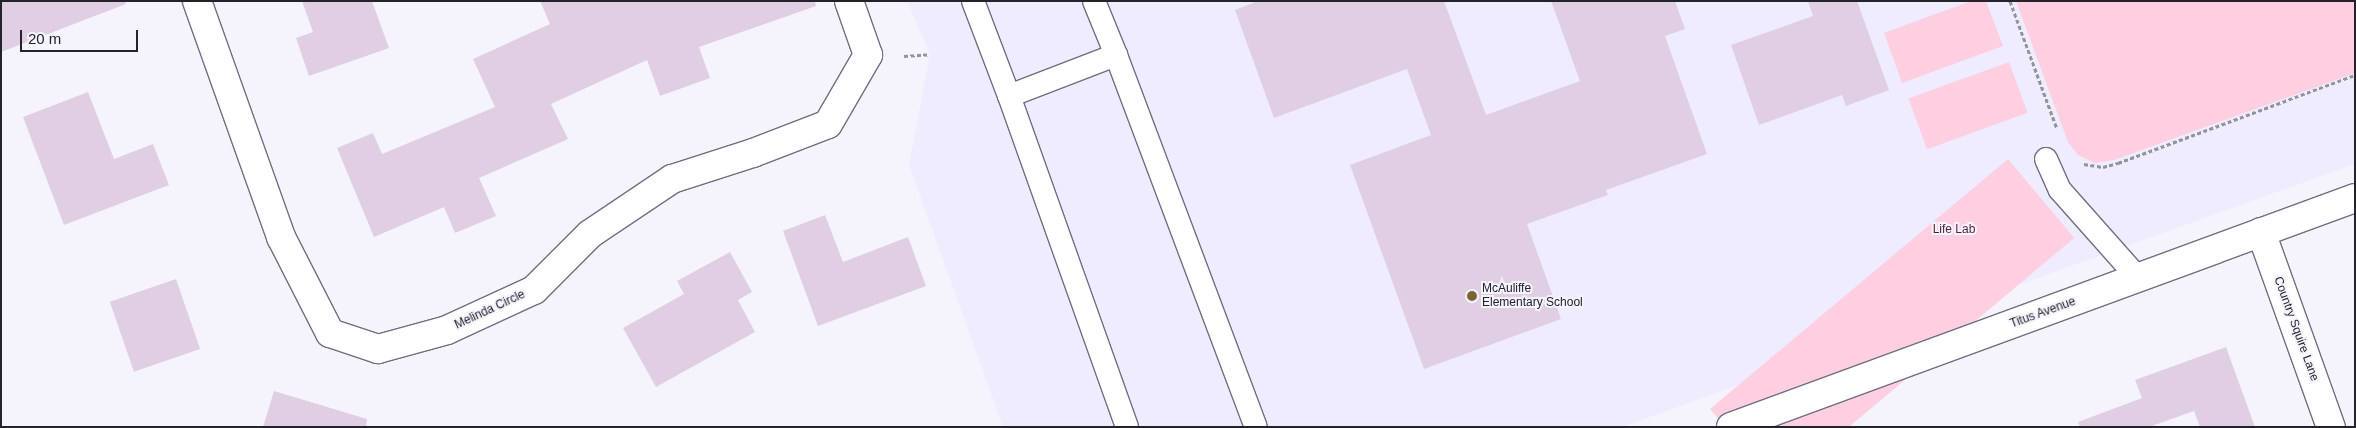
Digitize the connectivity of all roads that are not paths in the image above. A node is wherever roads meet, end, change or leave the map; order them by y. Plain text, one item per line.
1 (198, 1) edge
2 (849, 1) edge
3 (973, 1) edge
4 (1094, 1) edge
5 (1116, 55) junction
6 (1009, 96) junction
7 (2046, 159) dead end
8 (2355, 198) edge
9 (2261, 232) junction
10 (2138, 278) junction
11 (1127, 427) edge
12 (1256, 427) edge
13 (1731, 427) edge
14 (2331, 427) edge

1 - 2 street, Melinda Circle
3 - 6 lane
4 - 5 lane
5 - 6 lane
5 - 12 lane
6 - 11 lane
7 - 10 lane
8 - 9 street, Titus Avenue
9 - 10 street, Titus Avenue
9 - 14 street, Country Squire Lane
10 - 13 street, Titus Avenue

